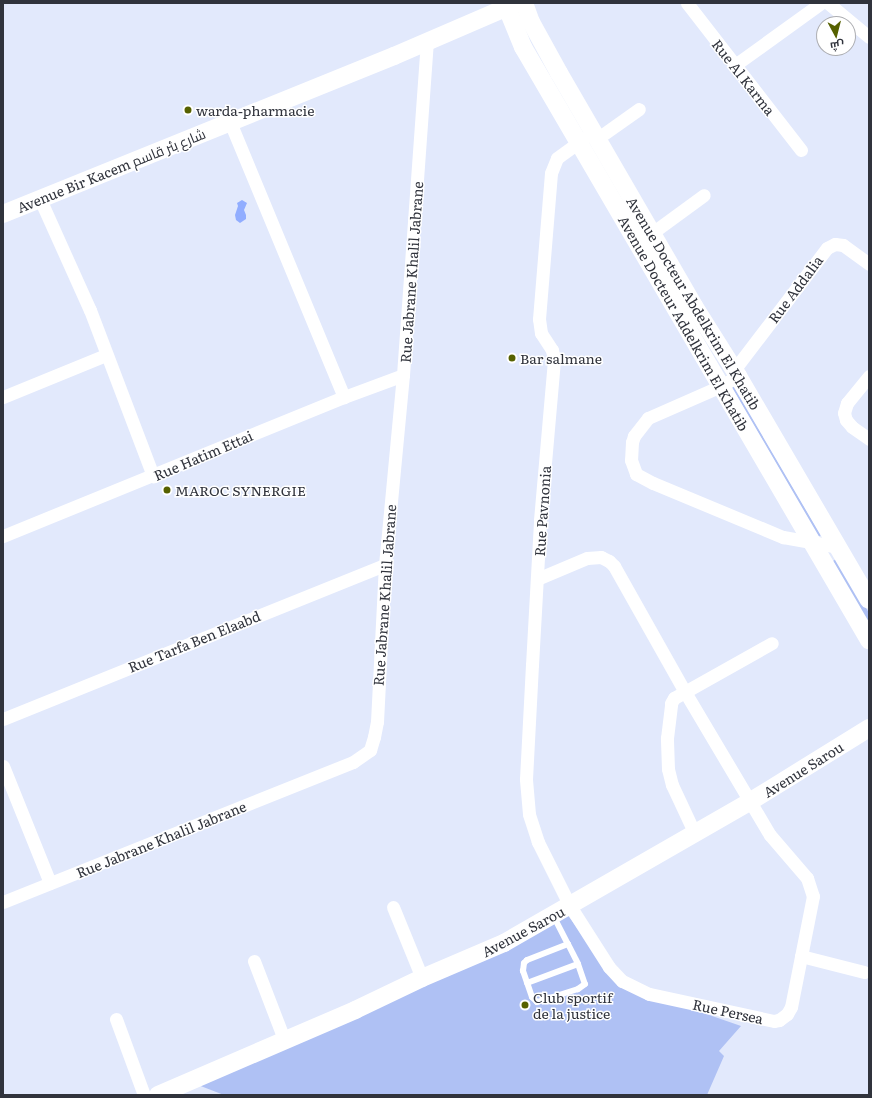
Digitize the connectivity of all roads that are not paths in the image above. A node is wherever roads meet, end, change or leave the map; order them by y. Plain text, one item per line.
1 (524, 3) edge
2 (687, 3) edge
3 (821, 3) edge
4 (828, 3) edge
5 (510, 4) edge
6 (869, 37) edge
7 (427, 42) junction
8 (735, 65) junction
9 (639, 109) dead end
10 (230, 122) junction
11 (596, 135) junction
12 (579, 143) junction
13 (801, 150) dead end
14 (704, 195) dead end
15 (40, 199) junction
16 (3, 214) edge
17 (652, 233) junction
18 (869, 264) edge
19 (106, 355) junction
20 (736, 373) junction
21 (403, 375) junction
22 (869, 376) edge
23 (721, 386) junction
24 (3, 397) edge
25 (344, 397) junction
26 (869, 439) edge
27 (153, 476) junction
28 (3, 536) edge
29 (814, 544) junction
30 (839, 547) junction
31 (385, 565) junction
32 (537, 579) junction
33 (869, 600) edge
34 (869, 640) edge
35 (772, 643) dead end
36 (685, 692) junction
37 (3, 719) edge
38 (869, 728) edge
39 (3, 766) edge
40 (750, 801) junction
41 (695, 834) junction
42 (50, 883) junction
43 (3, 902) edge
44 (570, 906) junction
45 (393, 907) dead end
46 (553, 916) junction
47 (568, 944) junction
48 (801, 956) junction
49 (254, 961) dead end
50 (578, 964) junction
51 (864, 972) dead end
52 (422, 978) junction
53 (527, 983) junction
54 (116, 1019) dead end
55 (284, 1039) junction
56 (144, 1095) edge
57 (158, 1095) edge

1 - 11 main road, Avenue Docteur Abdelkrim El Khatib
2 - 8 street, Rue Al Karma
3 - 8 street
4 - 6 street
5 - 7 main road, Avenue Bir Kacem شارع بئر قاسم
5 - 12 main road, Avenue Docteur Addelkrim El Khatib
7 - 10 main road, Avenue Bir Kacem شارع بئر قاسم
7 - 21 street, Rue Jabrane Khalil Jabrane
8 - 13 street, Rue Al Karma
9 - 11 street, Rue Pavnonia
10 - 15 main road, Avenue Bir Kacem شارع بئر قاسم
10 - 25 street
11 - 12 street, Rue Pavnonia
11 - 17 main road, Avenue Docteur Abdelkrim El Khatib
12 - 23 main road, Avenue Docteur Addelkrim El Khatib
12 - 32 street, Rue Pavnonia
14 - 17 street
15 - 16 main road, Avenue Bir Kacem شارع بئر قاسم
15 - 19 street
17 - 20 main road, Avenue Docteur Abdelkrim El Khatib
18 - 20 street, Rue Addalia
19 - 24 street
19 - 27 street
20 - 23 street
20 - 30 main road, Avenue Docteur Abdelkrim El Khatib
21 - 25 street, Rue Hatim Ettai
21 - 31 street, Rue Jabrane Khalil Jabrane
22 - 26 street
23 - 29 main road, Avenue Docteur Addelkrim El Khatib
23 - 29 street
25 - 27 street, Rue Hatim Ettai
27 - 28 street, Rue Hatim Ettai
29 - 30 street
29 - 34 main road, Avenue Docteur Addelkrim El Khatib
30 - 33 main road, Avenue Docteur Abdelkrim El Khatib
31 - 37 street, Rue Tarfa Ben Elaabd
31 - 42 street, Rue Jabrane Khalil Jabrane
32 - 36 street, Rue Persea
32 - 44 street, Rue Pavnonia
35 - 36 street
36 - 40 street, Rue Persea
36 - 41 street
38 - 40 main road, Avenue Sarou
39 - 42 street
40 - 41 main road, Avenue Sarou
40 - 48 street, Rue Persea
41 - 44 main road, Avenue Sarou
42 - 43 street, Rue Jabrane Khalil Jabrane
44 - 46 main road, Avenue Sarou
44 - 48 street, Rue Persea
45 - 52 street
46 - 47 lane
46 - 52 main road, Avenue Sarou
47 - 50 lane
47 - 53 lane
48 - 51 street
49 - 55 street
50 - 53 lane
50 - 53 lane
52 - 55 main road, Avenue Sarou
54 - 56 street
55 - 57 main road, Avenue Sarou

